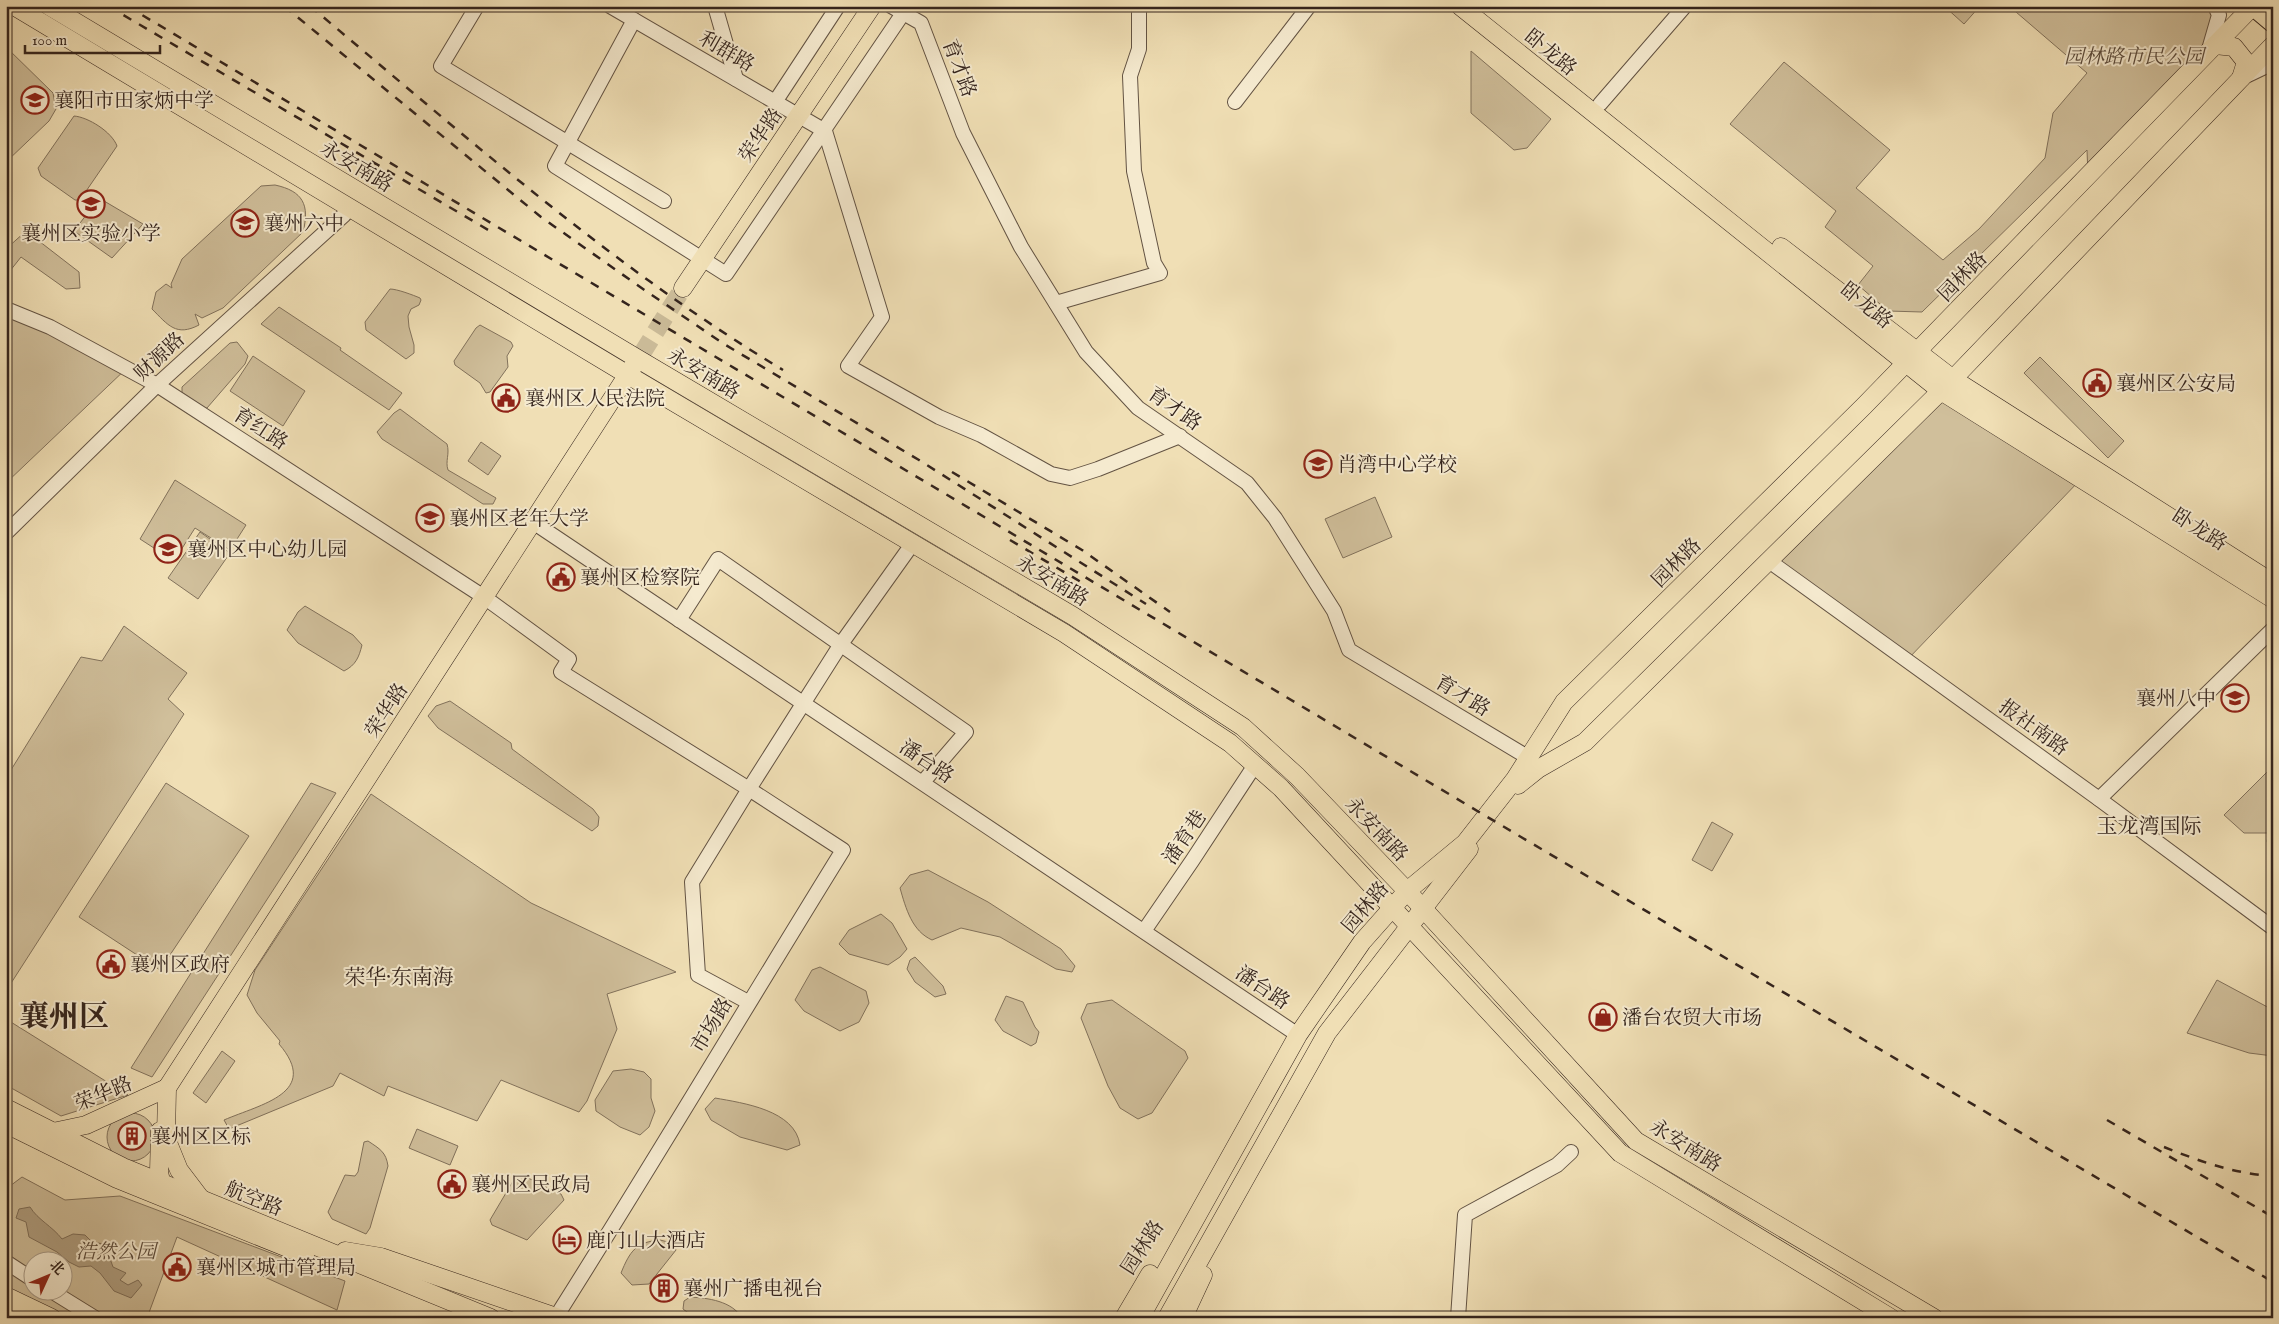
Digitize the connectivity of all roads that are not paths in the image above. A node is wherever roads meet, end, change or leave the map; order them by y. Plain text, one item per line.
1 (14, 6) edge
2 (49, 6) edge
3 (477, 6) edge
4 (610, 6) edge
5 (715, 6) edge
6 (838, 6) edge
7 (872, 6) edge
8 (1139, 6) edge
9 (1309, 6) edge
10 (1460, 6) edge
11 (1480, 6) edge
12 (1685, 6) edge
13 (2215, 6) edge
14 (2254, 6) edge
15 (901, 9) edge
16 (634, 20) junction
17 (2273, 22) edge
18 (2273, 45) edge
19 (2212, 49) junction
20 (2273, 63) edge
21 (2241, 78) junction
22 (736, 79) junction
23 (775, 102) junction
24 (1235, 102) dead end
25 (1600, 104) junction
26 (799, 115) junction
27 (825, 131) junction
28 (568, 142) junction
29 (664, 201) dead end
30 (344, 215) dead end
31 (702, 258) junction
32 (683, 288) tunnel mouth
33 (1056, 303) junction
34 (6, 309) edge
35 (639, 357) junction
36 (1912, 358) junction
37 (628, 374) junction
38 (1954, 379) junction
39 (157, 385) junction
40 (1941, 391) junction
41 (1180, 436) junction
42 (533, 522) junction
43 (6, 533) edge
44 (913, 543) junction
45 (1769, 561) junction
46 (2273, 583) edge
47 (484, 597) junction
48 (2273, 599) edge
49 (679, 620) junction
50 (2273, 629) edge
51 (841, 644) junction
52 (803, 703) junction
53 (1530, 758) junction
54 (1256, 765) junction
55 (923, 782) junction
56 (749, 789) junction
57 (2099, 798) junction
58 (1407, 891) junction
59 (1393, 906) junction
60 (1422, 910) junction
61 (1409, 925) junction
62 (2273, 928) edge
63 (1144, 931) junction
64 (748, 1002) junction
65 (1298, 1035) junction
66 (167, 1088) junction
67 (6, 1108) edge
68 (6, 1124) edge
69 (53, 1132) junction
70 (162, 1146) junction
71 (1571, 1152) dead end
72 (136, 1172) junction
73 (117, 1179) junction
74 (160, 1182) junction
75 (166, 1199) junction
76 (201, 1199) junction
77 (1203, 1204) junction
78 (315, 1246) junction
79 (6, 1262) edge
80 (22, 1272) edge
81 (6, 1296) edge
82 (69, 1302) edge
83 (6, 1310) edge
84 (493, 1312) edge
85 (1173, 1315) edge
86 (558, 1317) edge
87 (24, 1318) edge
88 (52, 1318) edge
89 (95, 1318) edge
90 (460, 1318) edge
91 (526, 1318) edge
92 (1124, 1318) edge
93 (1140, 1318) edge
94 (1458, 1318) edge
95 (1891, 1318) edge
96 (1934, 1318) edge

1 - 37 main road, 永安南路
2 - 35 main road, 永安南路
3 - 28 street
4 - 16 street, 利群路
5 - 22 street
6 - 23 street
7 - 26 main road, 荣华路
8 - 33 street
9 - 24 street
10 - 36 main road, 卧龙路
11 - 25 main road, 卧龙路
12 - 25 street
13 - 19 street
14 - 17 highway
14 - 19 main road, 园林路
15 - 27 street
15 - 33 street, 育才路
16 - 22 street, 利群路
16 - 28 street
18 - 21 main road
19 - 21 main road
19 - 36 main road, 园林路
20 - 21 street
21 - 38 main road
22 - 23 street, 利群路
23 - 26 street, 利群路
25 - 36 main road, 卧龙路
26 - 27 street, 利群路
26 - 31 main road, 荣华路
27 - 31 street
27 - 41 street
28 - 29 street
28 - 31 street
30 - 39 street, 财源路
31 - 32 main road, 荣华路
33 - 41 street, 育才路
34 - 39 street, 育红路
35 - 37 main road, 荣华路
35 - 58 main road, 永安南路
36 - 38 main road, 卧龙路
36 - 40 main road, 卧龙路
36 - 53 main road, 园林路
37 - 42 main road, 荣华路
37 - 44 main road, 永安南路
38 - 40 main road
38 - 46 main road, 卧龙路
39 - 43 street, 财源路
39 - 47 street, 育红路
40 - 45 main road
40 - 48 main road, 卧龙路
41 - 53 street, 育才路
42 - 47 main road, 荣华路
42 - 49 street, 潘台路
44 - 51 street
44 - 54 main road, 永安南路
45 - 57 street, 报社南路
45 - 60 main road
47 - 56 street, 育红路
47 - 66 main road, 荣华路
49 - 51 street
49 - 52 street, 潘台路
50 - 57 street
51 - 52 street
51 - 55 street
52 - 55 street, 潘台路
52 - 56 street
53 - 58 main road, 园林路
54 - 59 main road, 永安南路
54 - 63 street, 潘育巷
55 - 63 street, 潘台路
56 - 64 street
56 - 64 street, 市场路
57 - 62 street, 报社南路
58 - 59 main road, 园林路
58 - 60 main road, 永安南路
59 - 61 main road, 永安南路
59 - 65 main road, 园林路
60 - 61 main road
60 - 96 main road, 永安南路
61 - 85 main road
61 - 95 main road, 永安南路
63 - 65 street, 潘台路
64 - 86 street, 市场路
65 - 77 main road, 园林路
66 - 69 main road, 荣华路
66 - 70 main road
67 - 69 main road, 航空路
68 - 73 main road, 航空路
69 - 72 main road, 航空路
70 - 72 main road
70 - 74 main road
70 - 76 main road
71 - 94 street
72 - 73 main road
72 - 74 main road, 航空路
73 - 75 main road, 航空路
74 - 75 main road
74 - 76 main road, 航空路
75 - 90 main road, 航空路
76 - 78 main road, 航空路
77 - 92 main road, 园林路
77 - 93 main road, 园林路
78 - 84 main road, 航空路
78 - 86 main road
79 - 80 street
81 - 88 main road
82 - 89 street
83 - 87 main road
84 - 91 main road, 航空路

